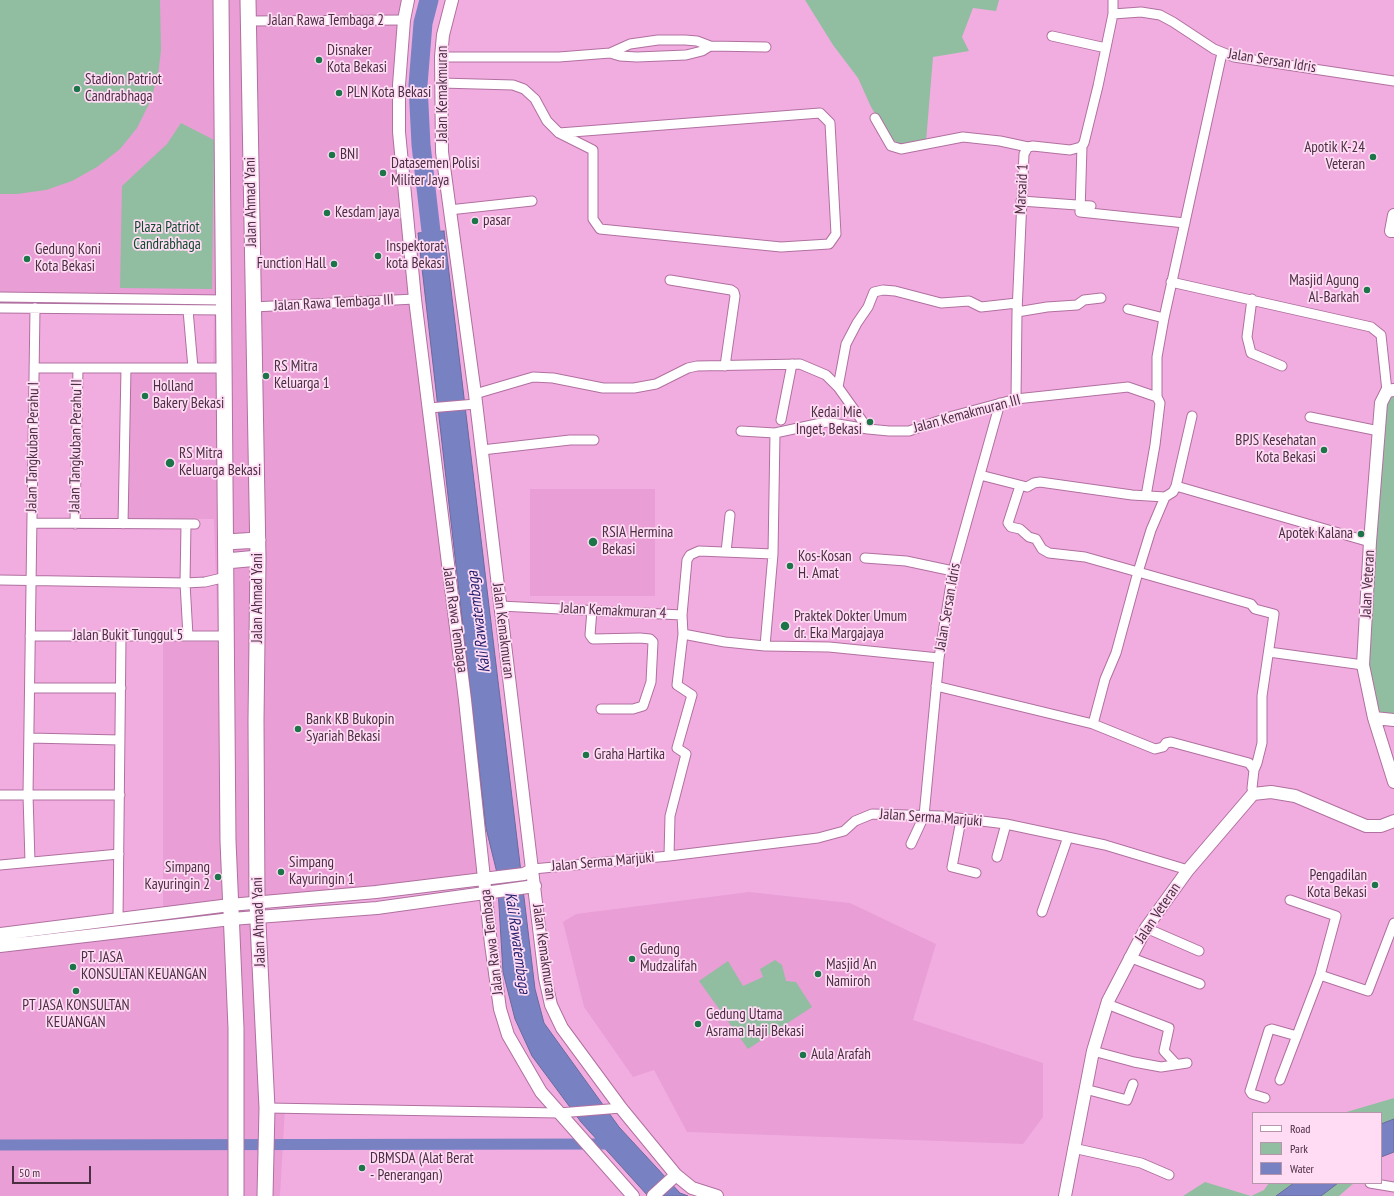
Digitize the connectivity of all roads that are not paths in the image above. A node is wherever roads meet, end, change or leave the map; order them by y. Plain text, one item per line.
1 (221, 0) edge
2 (248, 0) edge
3 (408, 0) edge
4 (452, 0) edge
5 (1113, 0) edge
6 (1113, 14) junction
7 (404, 20) junction
8 (248, 21) junction
9 (1052, 36) dead end
10 (710, 46) junction
11 (766, 47) dead end
12 (1106, 48) junction
13 (610, 53) junction
14 (1222, 53) junction
15 (441, 57) junction
16 (1394, 81) edge
17 (441, 83) junction
18 (875, 118) dead end
19 (559, 133) junction
20 (1082, 146) junction
21 (1028, 147) junction
22 (532, 201) dead end
23 (1021, 201) junction
24 (1080, 205) junction
25 (1091, 206) dead end
26 (449, 210) junction
27 (1394, 215) edge
28 (1184, 223) junction
29 (1394, 231) edge
30 (670, 280) dead end
31 (1170, 282) junction
32 (0, 297) edge
33 (415, 298) junction
34 (1101, 298) dead end
35 (1252, 299) junction
36 (224, 305) junction
37 (254, 306) junction
38 (1017, 307) junction
39 (0, 308) edge
40 (1128, 309) dead end
41 (35, 310) junction
42 (188, 310) junction
43 (1164, 318) junction
44 (792, 364) junction
45 (725, 366) junction
46 (1282, 366) dead end
47 (34, 368) junction
48 (78, 368) junction
49 (126, 368) junction
50 (193, 368) junction
51 (224, 368) junction
52 (838, 387) junction
53 (1390, 391) edge
54 (1158, 397) junction
55 (1016, 399) junction
56 (474, 401) junction
57 (1000, 403) junction
58 (432, 408) junction
59 (1192, 416) dead end
60 (1310, 417) dead end
61 (781, 420) dead end
62 (868, 429) junction
63 (741, 431) dead end
64 (1379, 431) junction
65 (775, 433) junction
66 (594, 440) dead end
67 (482, 450) junction
68 (980, 475) junction
69 (1020, 486) junction
70 (1176, 486) junction
71 (1146, 496) junction
72 (1165, 497) junction
73 (730, 515) dead end
74 (32, 523) junction
75 (75, 524) junction
76 (123, 524) junction
77 (258, 540) junction
78 (226, 542) junction
79 (1370, 542) junction
80 (726, 552) junction
81 (773, 554) junction
82 (258, 558) junction
83 (865, 558) dead end
84 (226, 561) junction
85 (953, 571) junction
86 (1138, 572) junction
87 (226, 577) junction
88 (0, 580) edge
89 (31, 580) junction
90 (185, 583) junction
91 (500, 606) junction
92 (592, 610) junction
93 (682, 615) junction
94 (683, 634) junction
95 (30, 636) junction
96 (188, 636) junction
97 (226, 636) junction
98 (121, 637) junction
99 (765, 646) junction
100 (1269, 652) junction
101 (939, 658) junction
102 (1363, 665) junction
103 (936, 686) junction
104 (30, 688) junction
105 (121, 688) junction
106 (601, 709) dead end
107 (1374, 718) junction
108 (1394, 720) edge
109 (1093, 724) junction
110 (29, 738) junction
111 (120, 740) junction
112 (1254, 770) junction
113 (1394, 782) edge
114 (1253, 794) junction
115 (0, 795) edge
116 (28, 795) junction
117 (120, 795) junction
118 (924, 816) junction
119 (961, 820) junction
120 (1394, 822) edge
121 (1006, 824) junction
122 (1068, 837) junction
123 (911, 844) dead end
124 (119, 854) junction
125 (669, 856) junction
126 (997, 857) dead end
127 (30, 862) junction
128 (0, 865) edge
129 (1188, 870) junction
130 (528, 871) junction
131 (976, 873) dead end
132 (491, 878) junction
133 (530, 886) junction
134 (491, 891) junction
135 (362, 894) junction
136 (1290, 900) dead end
137 (363, 909) junction
138 (258, 910) junction
139 (231, 912) junction
140 (1042, 912) dead end
141 (118, 919) junction
142 (1394, 923) edge
143 (1146, 928) junction
144 (0, 934) edge
145 (0, 946) edge
146 (1199, 951) dead end
147 (1129, 957) junction
148 (1320, 975) junction
149 (1200, 984) dead end
150 (1107, 1004) junction
151 (1297, 1036) junction
152 (1093, 1051) junction
153 (1187, 1063) dead end
154 (1176, 1064) junction
155 (1280, 1080) dead end
156 (1133, 1084) dead end
157 (1085, 1088) junction
158 (1265, 1098) dead end
159 (267, 1108) junction
160 (616, 1109) junction
161 (564, 1113) junction
162 (1072, 1151) junction
163 (1170, 1175) dead end
164 (673, 1178) junction
165 (1375, 1184) edge
166 (1394, 1188) edge
167 (236, 1196) edge
168 (265, 1196) edge
169 (633, 1196) edge
170 (653, 1196) edge
171 (717, 1196) edge
172 (1065, 1196) edge

1 - 36 highway, Jalan Ahmad Yani
2 - 8 highway, Jalan Ahmad Yani
3 - 7 street, Jalan Rawa Tembaga
4 - 15 street, Jalan Kemakmuran
5 - 6 street
6 - 12 street
6 - 14 street, Jalan Sersan Idris
7 - 8 street, Jalan Rawa Tembaga 2
7 - 33 street, Jalan Rawa Tembaga
8 - 37 highway, Jalan Ahmad Yani
9 - 12 street
10 - 11 street
10 - 13 street
10 - 13 street
12 - 20 street
13 - 15 street
14 - 16 street, Jalan Sersan Idris
14 - 28 street
15 - 17 street, Jalan Kemakmuran
17 - 19 street
17 - 26 street, Jalan Kemakmuran
18 - 21 street
19 - 19 street
20 - 21 street, Marsaid 1
20 - 24 street
21 - 23 street, Marsaid 1
22 - 26 street
23 - 24 street
23 - 38 street, Marsaid 1
24 - 25 street
24 - 28 street
26 - 56 street, Jalan Kemakmuran
27 - 29 street
28 - 31 street
30 - 45 street
31 - 35 street
31 - 43 street
32 - 36 street
33 - 37 street, Jalan Rawa Tembaga III
33 - 58 street, Jalan Rawa Tembaga
34 - 38 street
35 - 46 street
35 - 53 street
36 - 42 street
36 - 51 highway, Jalan Ahmad Yani
37 - 77 highway, Jalan Ahmad Yani
38 - 52 street
38 - 55 street, Marsaid 1
39 - 41 street
40 - 43 street
41 - 42 street
41 - 47 street, Jalan Tangkuban Perahu I
42 - 50 street
43 - 54 street
44 - 45 street
44 - 52 street
44 - 61 street
45 - 56 street
47 - 48 street
47 - 74 street, Jalan Tangkuban Perahu I
48 - 49 street
48 - 75 street, Jalan Tangkuban Perahu II
49 - 50 street
49 - 76 street
50 - 51 street
51 - 78 highway, Jalan Ahmad Yani
52 - 62 street
53 - 64 street, Jalan Veteran
54 - 55 street, Jalan Kemakmuran III
54 - 71 street
55 - 57 street, Jalan Kemakmuran III
56 - 58 street
56 - 67 street, Jalan Kemakmuran
57 - 62 street, Jalan Kemakmuran III
57 - 68 street, Jalan Sersan Idris
58 - 132 street, Jalan Rawa Tembaga
59 - 70 street
60 - 64 street
62 - 65 street, Jalan Kemakmuran III
63 - 65 street, Jalan Kemakmuran III
64 - 79 street, Jalan Veteran
65 - 81 street
66 - 67 street
67 - 91 street, Jalan Kemakmuran
68 - 69 street
68 - 85 street, Jalan Sersan Idris
69 - 71 street
69 - 86 street
70 - 72 street
70 - 79 street
71 - 72 street
72 - 86 street
73 - 80 street
74 - 75 street
74 - 89 street, Jalan Tangkuban Perahu I
75 - 76 street
76 - 90 street
77 - 78 highway
77 - 82 highway, Jalan Ahmad Yani
78 - 84 highway, Jalan Ahmad Yani
79 - 102 street, Jalan Veteran
80 - 81 street, Jalan Kemakmuran 4
80 - 93 street, Jalan Kemakmuran 4
81 - 99 street
82 - 84 highway
82 - 138 highway, Jalan Ahmad Yani
83 - 85 street
84 - 87 highway, Jalan Ahmad Yani
85 - 101 street, Jalan Sersan Idris
86 - 100 street
86 - 109 street
87 - 90 street
87 - 97 highway, Jalan Ahmad Yani
88 - 89 street
89 - 90 street
89 - 95 street, Jalan Tangkuban Perahu I
90 - 96 street
91 - 92 street, Jalan Kemakmuran 4
91 - 130 street, Jalan Kemakmuran
92 - 93 street, Jalan Kemakmuran 4
92 - 106 street
93 - 94 street
94 - 99 street
94 - 125 street
95 - 98 street, Jalan Bukit Tunggul 5
95 - 104 street, Jalan Tangkuban Perahu I
96 - 97 street, Jalan Bukit Tunggul 5
96 - 98 street, Jalan Bukit Tunggul 5
97 - 139 highway, Jalan Ahmad Yani
98 - 105 street
99 - 101 street
100 - 102 street
100 - 112 street
101 - 103 street, Jalan Sersan Idris
102 - 107 street, Jalan Veteran
103 - 109 street
103 - 118 street, Jalan Sersan Idris
104 - 105 street
104 - 110 street, Jalan Tangkuban Perahu I
105 - 111 street
107 - 108 street
107 - 113 street, Jalan Veteran
109 - 112 street
110 - 111 street
110 - 116 street, Jalan Tangkuban Perahu I
111 - 117 street
112 - 114 street
114 - 120 street
114 - 129 street, Jalan Veteran
115 - 116 street
116 - 117 street
116 - 127 street, Jalan Tangkuban Perahu I
117 - 124 street
118 - 119 street, Jalan Serma Marjuki
118 - 123 street, Jalan Sersan Idris
118 - 125 street, Jalan Serma Marjuki
119 - 121 street, Jalan Serma Marjuki
119 - 131 street
121 - 122 street, Jalan Serma Marjuki
121 - 126 street
122 - 129 street, Jalan Serma Marjuki
122 - 140 street
124 - 127 street
124 - 141 street
125 - 130 street, Jalan Serma Marjuki
127 - 128 street
129 - 143 street, Jalan Veteran
130 - 132 street
130 - 133 street, Jalan Kemakmuran
132 - 134 street, Jalan Rawa Tembaga
132 - 135 street
133 - 134 street
133 - 160 street, Jalan Kemakmuran
134 - 137 street
134 - 161 street, Jalan Rawa Tembaga
135 - 137 street
135 - 138 street
136 - 148 street
137 - 138 street
138 - 139 street
138 - 159 highway, Jalan Ahmad Yani
139 - 141 street
139 - 145 street
139 - 167 highway, Jalan Ahmad Yani
141 - 144 street
142 - 148 street
143 - 146 street
143 - 147 street, Jalan Veteran
147 - 149 street
147 - 150 street, Jalan Veteran
148 - 151 street
150 - 152 street, Jalan Veteran
150 - 154 street
151 - 155 street
151 - 158 street
152 - 154 street
152 - 157 street, Jalan Veteran
153 - 154 street
156 - 157 street
157 - 162 street, Jalan Veteran
159 - 161 street
159 - 168 highway, Jalan Ahmad Yani
160 - 161 street
160 - 164 street, Jalan Kemakmuran
161 - 169 street, Jalan Rawa Tembaga
162 - 163 street
162 - 172 street, Jalan Veteran
164 - 170 street
164 - 171 street, Jalan Kemakmuran
165 - 166 street

